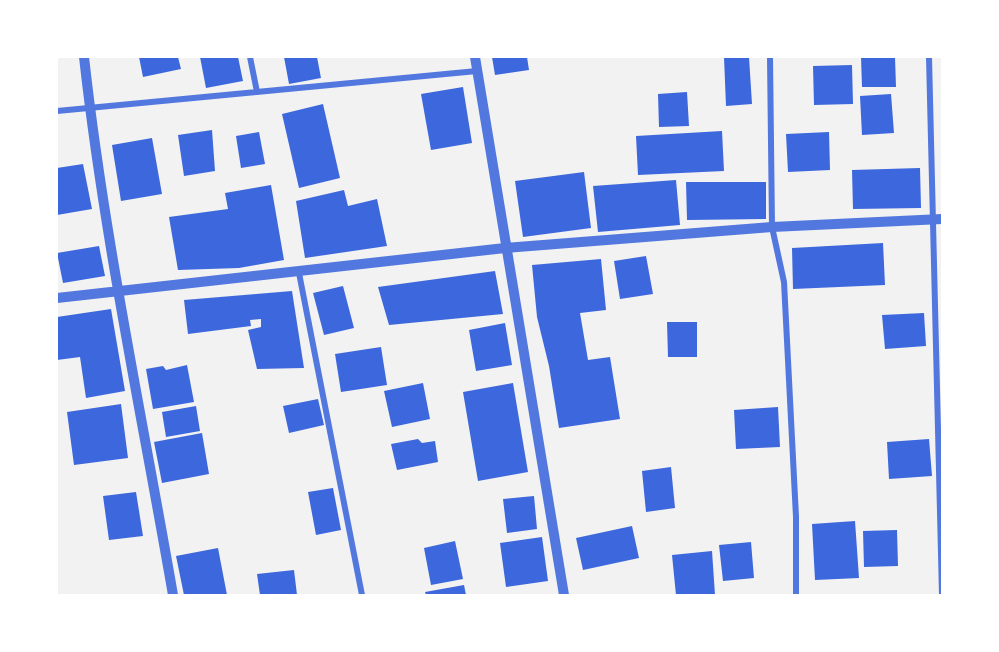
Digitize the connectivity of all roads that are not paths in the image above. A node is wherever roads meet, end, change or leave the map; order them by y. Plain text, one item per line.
1 (84, 57) edge
2 (250, 57) edge
3 (475, 57) edge
4 (770, 57) edge
5 (929, 57) edge
6 (477, 71) junction
7 (258, 92) junction
8 (90, 107) junction
9 (57, 111) edge
10 (937, 219) edge
11 (772, 227) junction
12 (505, 248) junction
13 (299, 273) junction
14 (120, 291) junction
15 (57, 298) edge
16 (173, 595) edge
17 (362, 595) edge
18 (564, 595) edge
19 (796, 595) edge
20 (942, 595) edge

1 - 8 street
2 - 7 street
3 - 6 street
4 - 11 street
5 - 10 street
6 - 7 street
6 - 12 street
7 - 8 street
8 - 9 street
8 - 14 street
10 - 11 street
10 - 20 street
11 - 12 street
11 - 19 street
12 - 13 street
12 - 18 street
13 - 14 street
13 - 17 street
14 - 15 street
14 - 16 street

